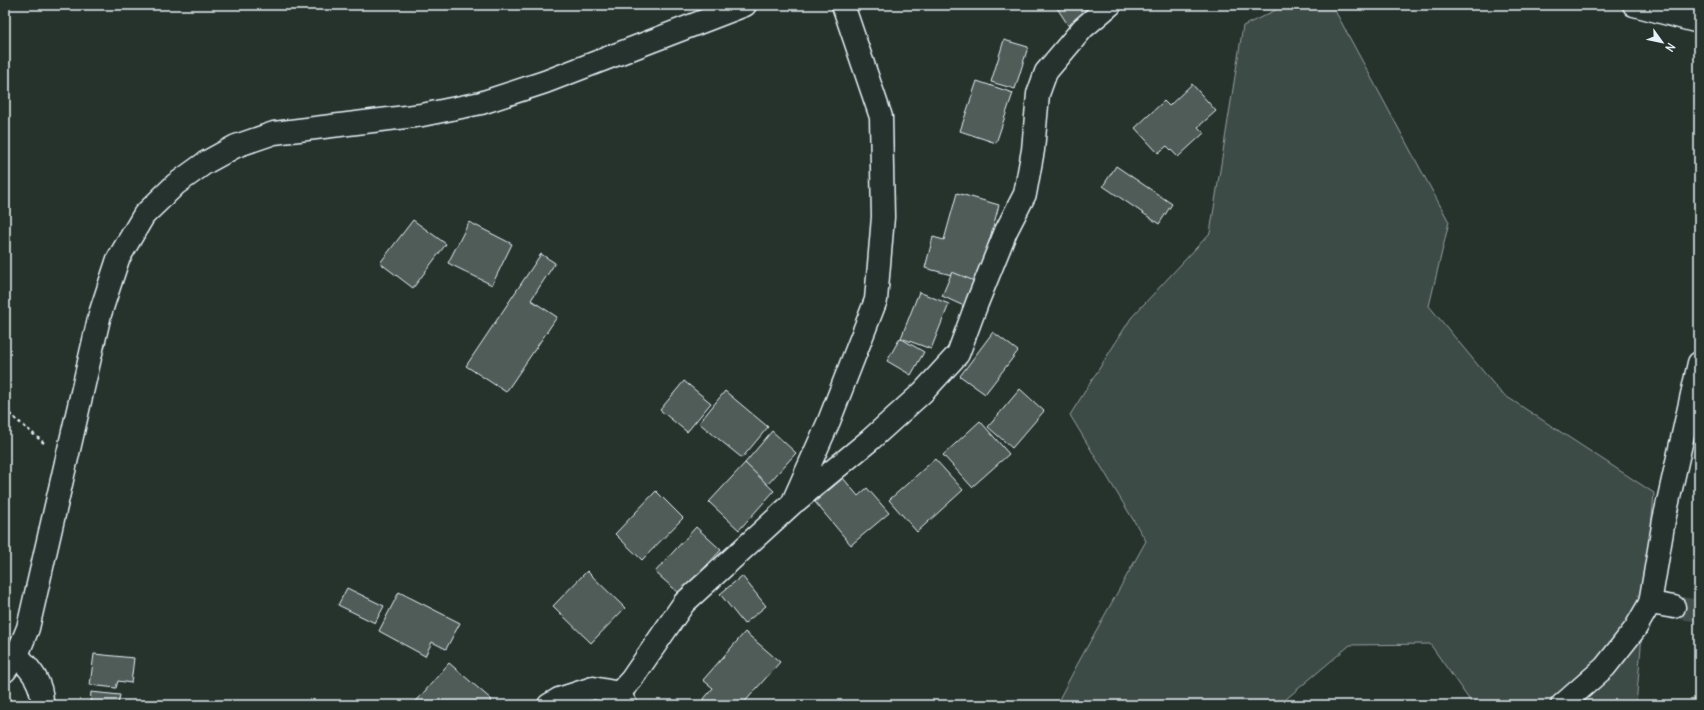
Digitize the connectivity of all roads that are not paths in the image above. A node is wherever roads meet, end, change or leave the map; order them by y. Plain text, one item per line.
1 (745, 5) edge
2 (843, 5) edge
3 (1110, 5) edge
4 (1634, 5) edge
5 (1699, 22) edge
6 (1699, 363) edge
7 (792, 504) junction
8 (1650, 603) junction
9 (1674, 607) tunnel mouth
10 (11, 663) edge
11 (622, 699) edge
12 (42, 705) edge
13 (549, 705) edge
14 (1562, 705) edge

1 - 10 street
2 - 7 street
3 - 7 street
4 - 5 street
6 - 8 street
7 - 11 street
8 - 9 street
8 - 14 street
10 - 12 street
11 - 13 street

